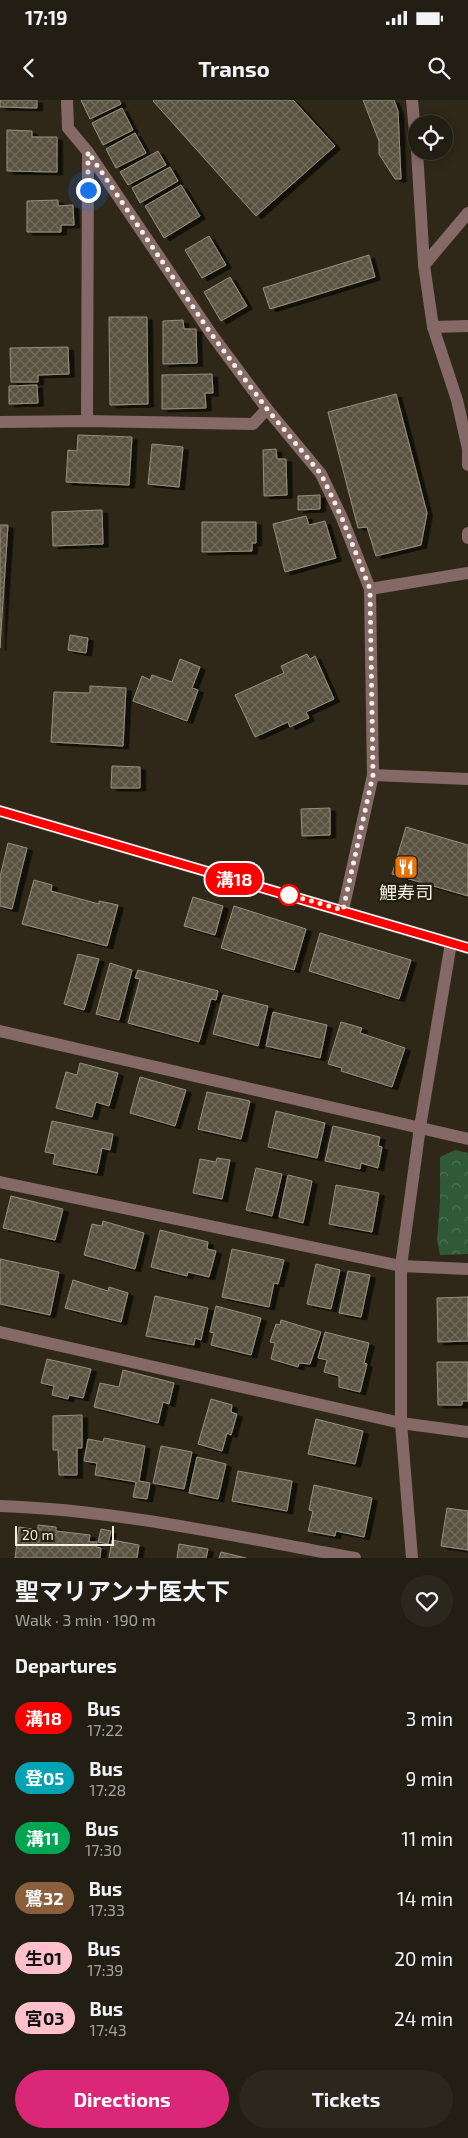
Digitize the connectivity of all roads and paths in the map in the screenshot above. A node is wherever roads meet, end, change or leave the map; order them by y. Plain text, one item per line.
1 (67, 100) edge
2 (412, 100) edge
3 (413, 115) edge
4 (88, 152) junction
5 (418, 160) edge
6 (468, 214) edge
7 (424, 266) junction
8 (468, 326) edge
9 (433, 327) junction
10 (267, 409) junction
11 (88, 421) junction
12 (0, 422) edge
13 (468, 465) edge
14 (468, 533) edge
15 (468, 538) edge
16 (468, 572) edge
17 (370, 589) junction
18 (373, 775) junction
19 (468, 779) edge
20 (0, 810) edge
21 (343, 910) junction
22 (451, 943) junction
23 (468, 948) edge
24 (0, 1031) edge
25 (420, 1127) junction
26 (468, 1139) edge
27 (0, 1182) edge
28 (401, 1266) junction
29 (468, 1269) edge
30 (0, 1332) edge
31 (401, 1423) junction
32 (468, 1432) edge
33 (0, 1506) edge
34 (356, 1558) edge
35 (412, 1558) edge

1 - 4 street
2 - 3 street
4 - 10 street
4 - 11 street
5 - 7 street
6 - 7 street
7 - 9 street
8 - 9 street
9 - 13 street
10 - 11 street
10 - 17 street
11 - 12 street
14 - 15 street
16 - 17 street
17 - 18 street
18 - 19 street
18 - 21 street
20 - 21 street
21 - 22 street
22 - 23 street
22 - 25 street
24 - 25 street
25 - 26 street
25 - 28 street
27 - 28 street
28 - 29 street
28 - 31 street
30 - 31 street
31 - 32 street
31 - 35 street
33 - 34 street

